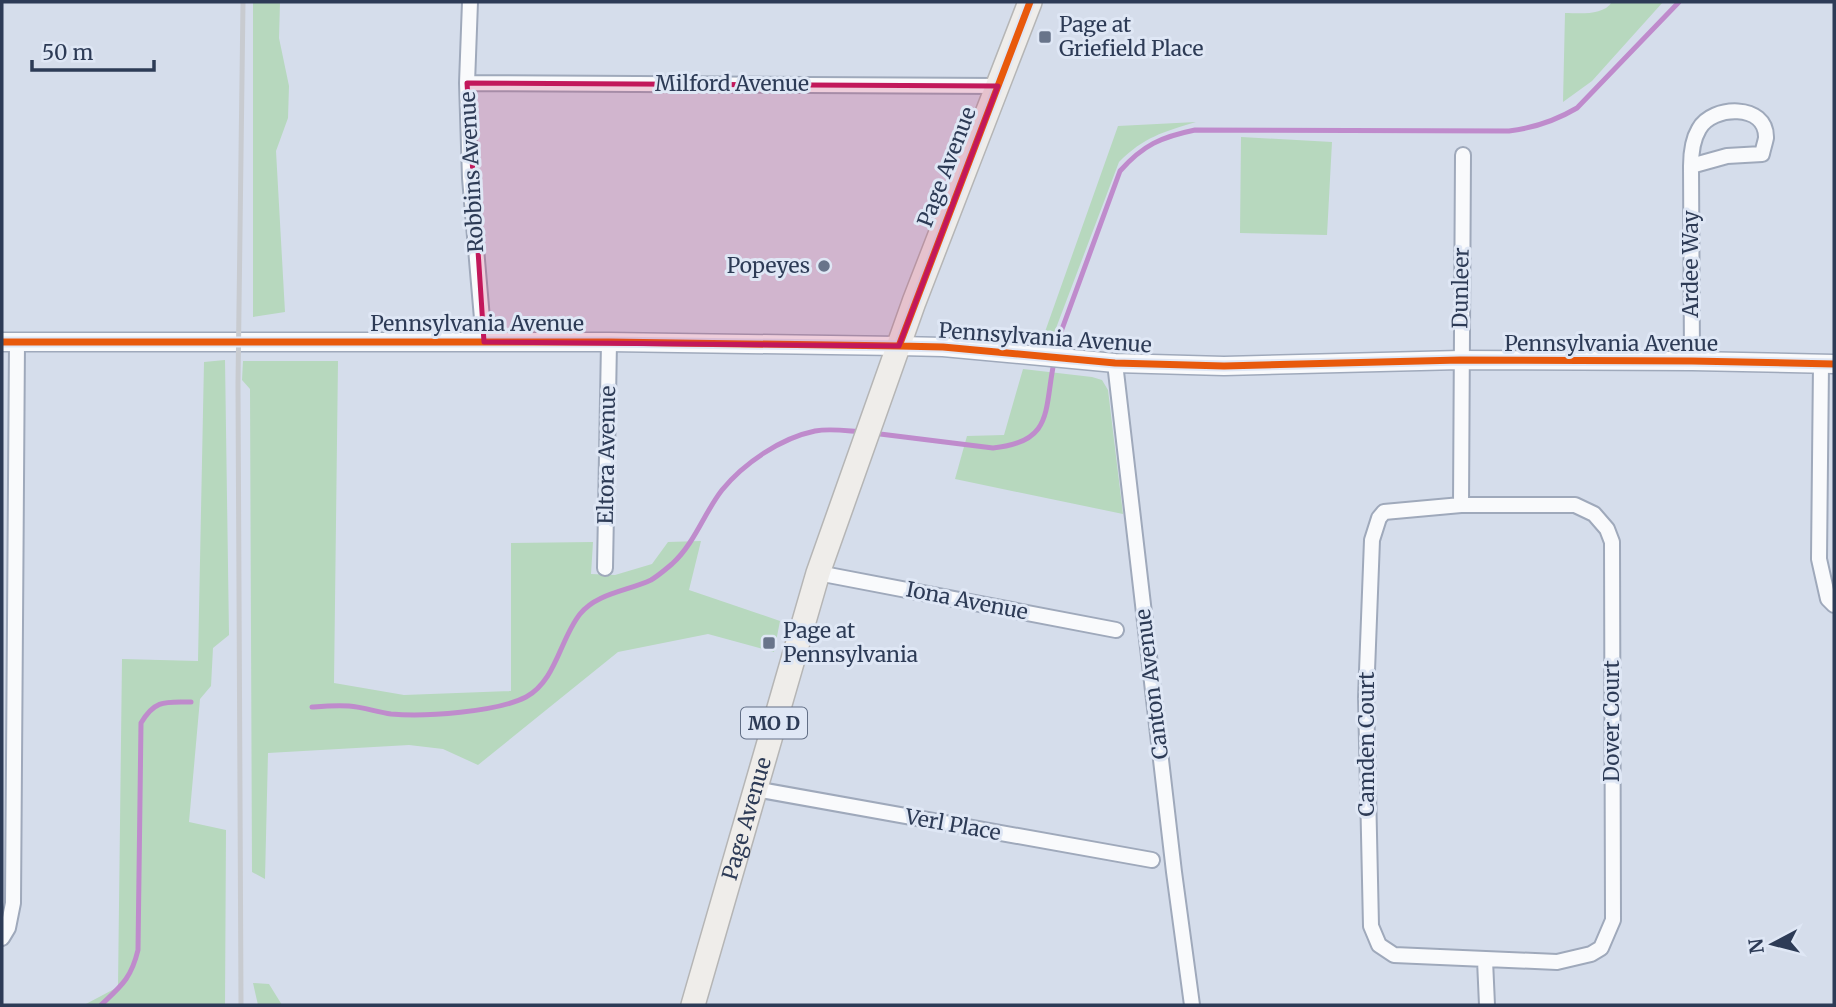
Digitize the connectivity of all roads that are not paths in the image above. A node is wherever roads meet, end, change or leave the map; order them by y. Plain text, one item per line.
1 (470, 2) edge
2 (1030, 2) edge
3 (467, 83) junction
4 (998, 86) junction
5 (1463, 155) dead end
6 (1691, 166) junction
7 (10, 342) edge
8 (484, 342) junction
9 (608, 342) junction
10 (899, 346) junction
11 (1460, 360) junction
12 (1692, 361) junction
13 (1115, 363) junction
14 (1827, 364) edge
15 (1461, 505) junction
16 (605, 568) dead end
17 (818, 573) junction
18 (1834, 605) edge
19 (1116, 630) dead end
20 (755, 789) junction
21 (1152, 860) dead end
22 (2, 938) edge
23 (1485, 960) junction
24 (693, 1005) edge
25 (1192, 1005) edge
26 (1487, 1005) edge

1 - 3 street, Robbins Avenue
2 - 4 main road, Page Avenue / MO D
3 - 4 street, Milford Avenue
3 - 8 street, Robbins Avenue
4 - 10 main road, Page Avenue / MO D
5 - 11 street, Dunleer
6 - 6 street, Ardee Way
6 - 12 street, Ardee Way
7 - 8 street, Pennsylvania Avenue
7 - 22 street
8 - 9 street, Pennsylvania Avenue
9 - 10 street, Pennsylvania Avenue
9 - 16 street, Eltora Avenue
10 - 13 street, Pennsylvania Avenue
10 - 17 main road, Page Avenue / MO D
11 - 12 street, Pennsylvania Avenue
11 - 13 street, Pennsylvania Avenue
11 - 15 street, Dunleer
12 - 14 street, Pennsylvania Avenue
13 - 25 street, Canton Avenue
14 - 18 street
15 - 23 street, Camden Court
15 - 23 street, Dover Court
17 - 19 street, Iona Avenue
17 - 20 main road, Page Avenue / MO D
20 - 21 street, Verl Place
20 - 24 main road, Page Avenue / MO D
23 - 26 street

